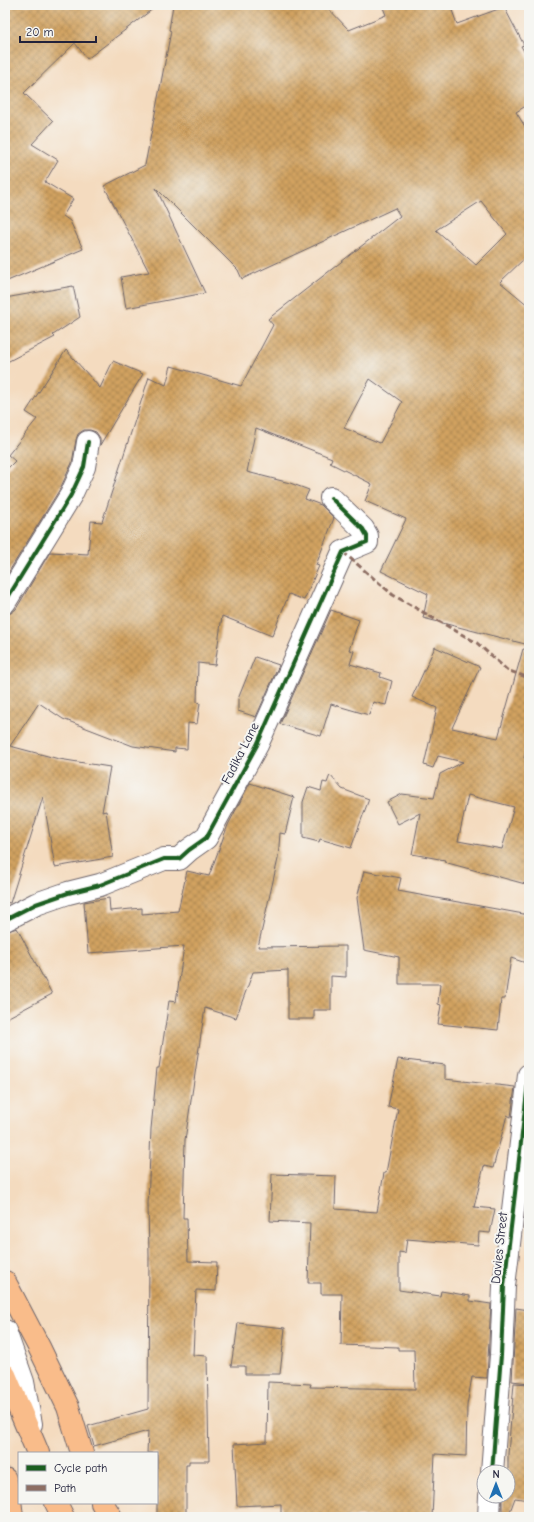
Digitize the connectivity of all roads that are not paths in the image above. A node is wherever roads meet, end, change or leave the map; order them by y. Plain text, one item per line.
1 (88, 442) dead end
2 (331, 498) dead end
3 (5, 602) edge
4 (5, 920) edge
5 (529, 1075) edge
6 (8, 1286) edge
7 (5, 1331) edge
8 (5, 1375) edge
9 (36, 1449) edge
10 (82, 1452) edge
11 (493, 1464) edge
12 (5, 1479) edge
13 (56, 1504) edge
14 (103, 1504) edge
15 (490, 1504) edge
16 (12, 1517) edge
17 (63, 1517) edge
18 (111, 1517) edge
19 (489, 1517) edge

1 - 3 street
2 - 4 street, Fadika Lane
5 - 11 street, Davies Street
6 - 10 main road
7 - 9 street
8 - 9 main road
12 - 16 main road
13 - 17 main road
14 - 18 main road
15 - 19 street

